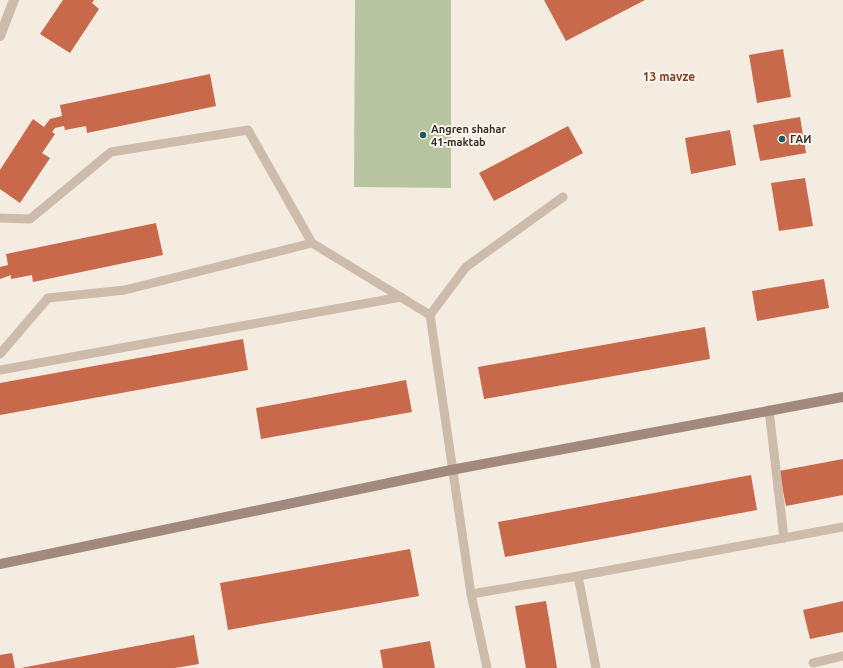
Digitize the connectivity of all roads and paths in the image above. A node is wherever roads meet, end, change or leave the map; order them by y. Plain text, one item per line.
1 (14, 0) edge
2 (0, 36) edge
3 (563, 197) dead end
4 (0, 218) edge
5 (312, 242) junction
6 (401, 297) junction
7 (430, 315) junction
8 (0, 354) edge
9 (0, 370) edge
10 (843, 397) edge
11 (769, 410) junction
12 (451, 470) junction
13 (843, 527) edge
14 (784, 538) junction
15 (0, 564) edge
16 (578, 576) junction
17 (471, 594) junction
18 (843, 656) edge
19 (813, 663) dead end
20 (486, 668) edge
21 (596, 668) edge

1 - 2 street
3 - 7 lane
4 - 5 lane
5 - 6 lane
5 - 8 lane
6 - 7 lane
6 - 9 lane
7 - 12 lane
10 - 11 street
11 - 12 street
11 - 14 lane
12 - 15 street
12 - 17 lane
13 - 14 lane
14 - 16 lane
16 - 17 lane
16 - 21 lane
17 - 20 lane
18 - 19 lane

